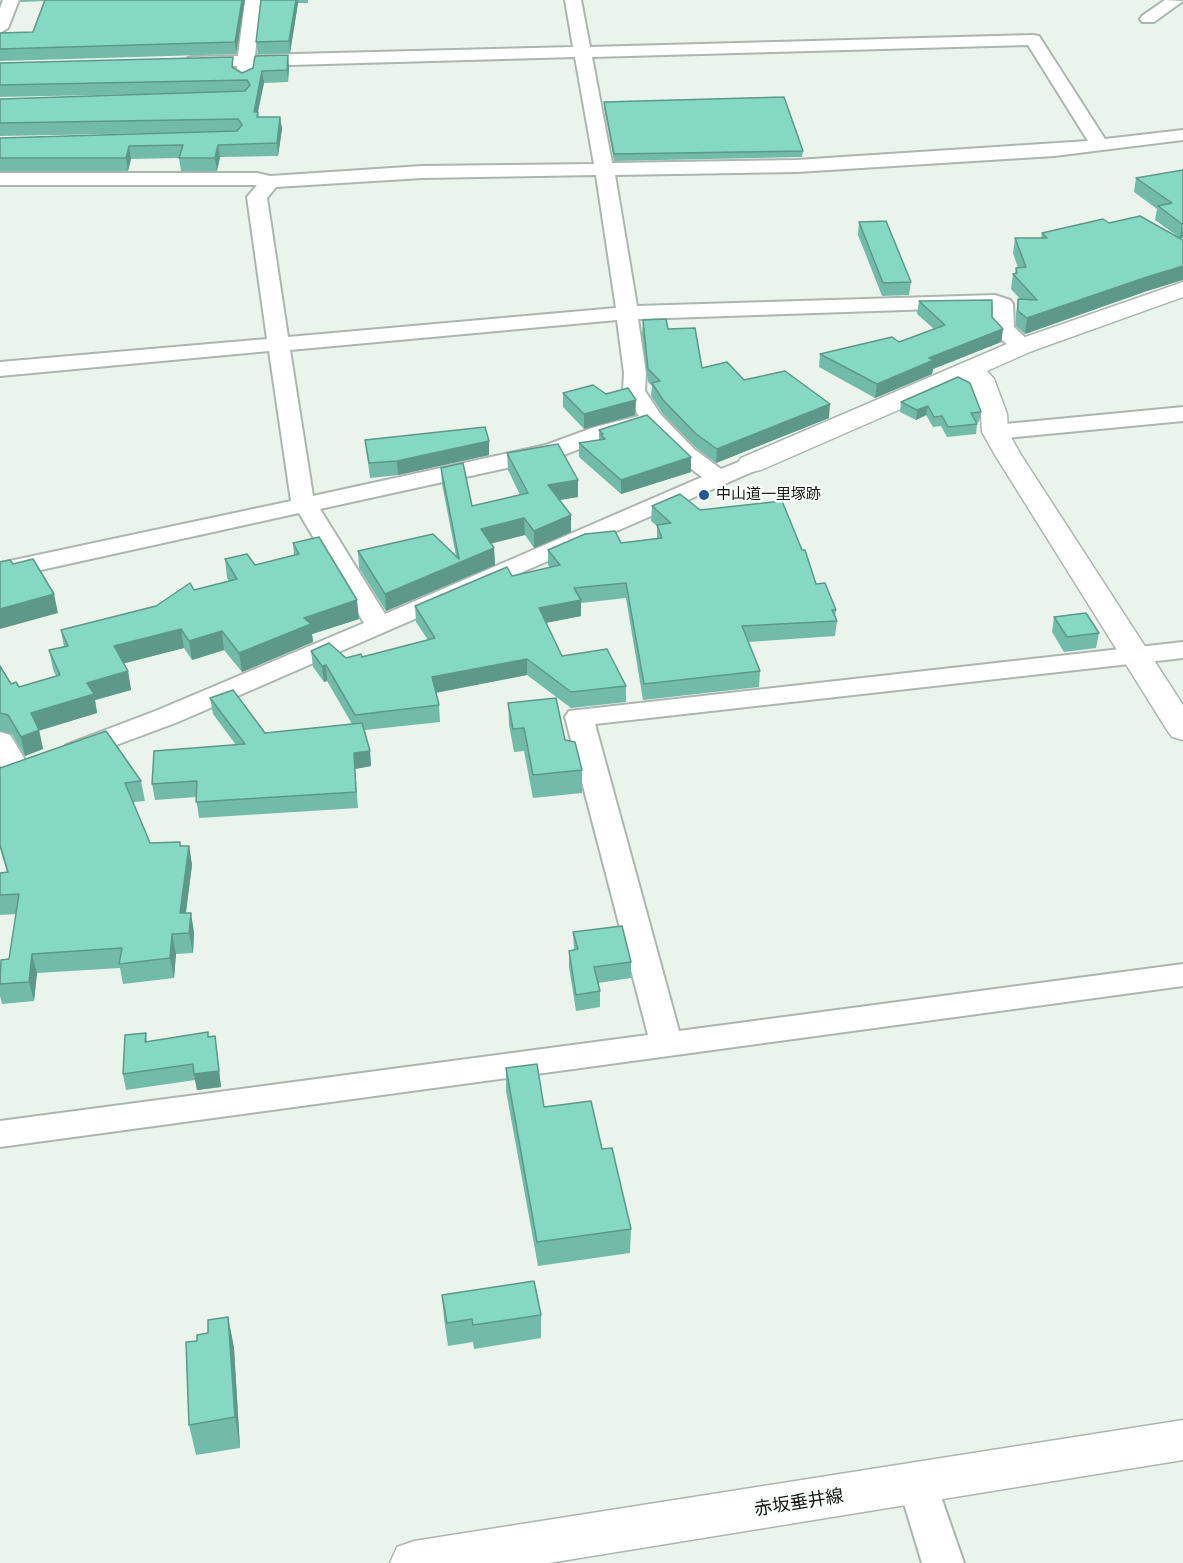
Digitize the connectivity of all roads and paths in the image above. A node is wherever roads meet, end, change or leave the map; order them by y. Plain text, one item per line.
1 (11, 0) edge
2 (254, 0) edge
3 (573, 0) edge
4 (1176, 0) edge
5 (1148, 19) dead end
6 (0, 28) edge
7 (582, 52) junction
8 (247, 60) junction
9 (177, 62) edge
10 (240, 98) edge
11 (1183, 135) edge
12 (1100, 145) junction
13 (228, 159) edge
14 (604, 171) junction
15 (0, 179) edge
16 (224, 180) junction
17 (270, 182) junction
18 (1183, 289) edge
19 (627, 313) junction
20 (279, 345) junction
21 (1023, 346) junction
22 (970, 368) junction
23 (0, 369) edge
24 (1183, 414) edge
25 (652, 419) junction
26 (995, 432) junction
27 (751, 464) joint
28 (718, 478) junction
29 (304, 506) junction
30 (0, 571) edge
31 (379, 626) junction
32 (1183, 650) edge
33 (1137, 655) junction
34 (1183, 730) edge
35 (0, 741) edge
36 (28, 768) edge
37 (1183, 975) edge
38 (667, 1046) junction
39 (0, 1134) edge
40 (1183, 1440) edge
41 (918, 1484) junction
42 (414, 1563) edge
43 (943, 1563) edge

1 - 6 street
2 - 8 street
3 - 7 street
4 - 5 street
7 - 8 street
7 - 12 street
7 - 14 street
8 - 9 street
8 - 10 street
11 - 12 street
12 - 14 street
13 - 16 street
14 - 17 street
14 - 19 street
15 - 16 street
16 - 17 street
17 - 20 street
18 - 21 street
19 - 20 street
19 - 21 street
19 - 25 street
20 - 23 street
20 - 29 street
21 - 22 street
22 - 26 street
22 - 27 street
24 - 26 street
25 - 28 street
25 - 29 street
26 - 33 street
27 - 28 street
28 - 31 street
29 - 30 street
29 - 31 street
31 - 36 street
32 - 33 street
33 - 34 street
33 - 38 street
35 - 36 street
37 - 38 street
38 - 39 street
40 - 41 street, 赤坂垂井線
41 - 42 street, 赤坂垂井線
41 - 43 street

